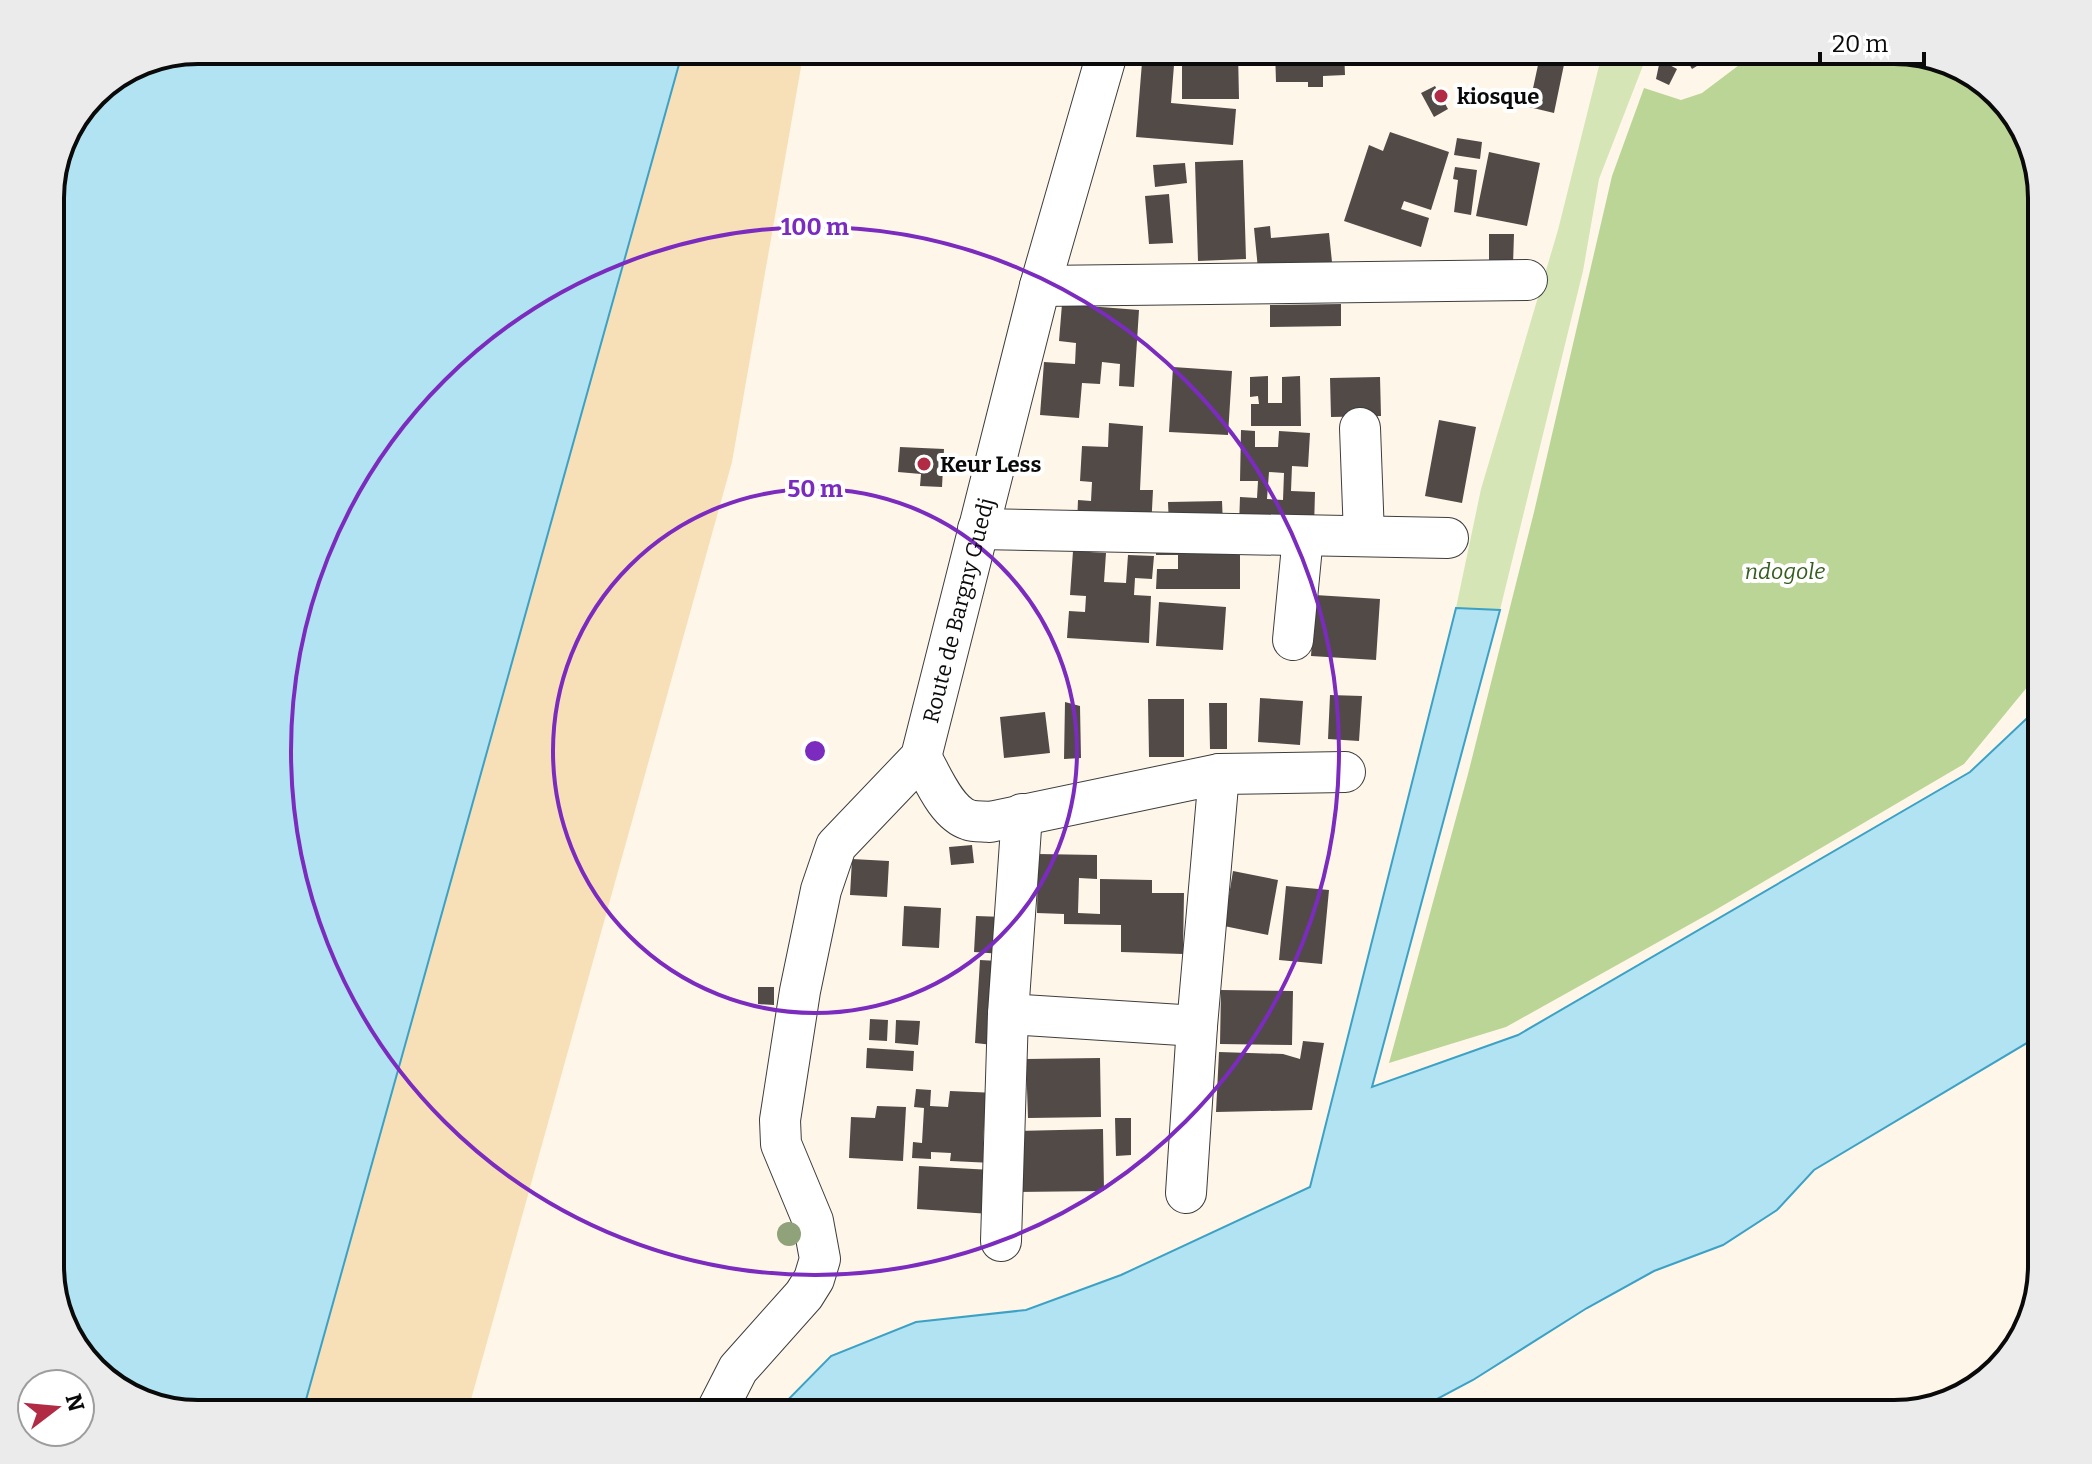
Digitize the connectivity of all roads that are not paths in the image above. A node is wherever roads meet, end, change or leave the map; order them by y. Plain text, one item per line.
1 (1104, 64) edge
2 (1527, 280) dead end
3 (1040, 286) junction
4 (1360, 428) dead end
5 (978, 529) junction
6 (1303, 536) junction
7 (1364, 536) junction
8 (1448, 538) dead end
9 (1293, 640) dead end
10 (921, 757) junction
11 (1345, 772) dead end
12 (1219, 774) junction
13 (1022, 814) junction
14 (1008, 1014) junction
15 (1197, 1026) junction
16 (1186, 1193) dead end
17 (1001, 1241) dead end
18 (722, 1400) edge

1 - 3 street, Route de Bargny Guedj
2 - 3 street
3 - 5 street, Route de Bargny Guedj
4 - 7 street
5 - 6 street
5 - 10 street, Route de Bargny Guedj
6 - 7 street
6 - 9 street
7 - 8 street
10 - 13 street
10 - 18 street, Route de Bargny Guedj
11 - 12 street
12 - 13 street
12 - 15 street
13 - 14 street
14 - 15 street
14 - 17 street
15 - 16 street

